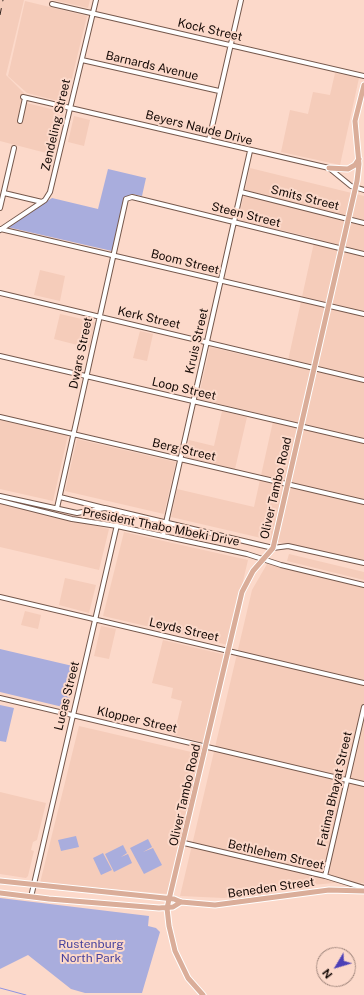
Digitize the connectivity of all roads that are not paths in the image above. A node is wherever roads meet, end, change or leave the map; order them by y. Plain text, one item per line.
1 (96, 0) edge
2 (241, 0) edge
3 (52, 4) dead end
4 (93, 14) junction
5 (230, 45) junction
6 (82, 60) junction
7 (364, 76) edge
8 (364, 85) edge
9 (219, 91) junction
10 (71, 108) junction
11 (20, 121) dead end
12 (209, 140) junction
13 (14, 148) dead end
14 (250, 150) junction
15 (359, 159) junction
16 (328, 168) junction
17 (355, 188) junction
18 (364, 190) edge
19 (241, 192) junction
20 (4, 193) junction
21 (42, 202) junction
22 (126, 202) joint
23 (0, 208) edge
24 (347, 219) junction
25 (235, 222) junction
26 (364, 223) edge
27 (0, 229) edge
28 (340, 248) junction
29 (364, 254) edge
30 (113, 255) junction
31 (222, 281) junction
32 (0, 293) edge
33 (327, 306) junction
34 (364, 314) edge
35 (100, 316) junction
36 (207, 342) junction
37 (0, 356) edge
38 (314, 368) junction
39 (86, 376) junction
40 (364, 380) edge
41 (193, 402) junction
42 (0, 417) edge
43 (300, 427) junction
44 (74, 434) junction
45 (364, 441) edge
46 (180, 460) junction
47 (287, 484) junction
48 (0, 496) edge
49 (60, 497) junction
50 (0, 501) edge
51 (364, 502) edge
52 (57, 508) junction
53 (105, 508) junction
54 (120, 512) junction
55 (166, 523) junction
56 (117, 526) junction
57 (163, 536) junction
58 (273, 548) junction
59 (262, 558) junction
60 (364, 563) edge
61 (364, 584) edge
62 (0, 597) edge
63 (95, 620) junction
64 (229, 650) junction
65 (364, 683) edge
66 (0, 698) edge
67 (364, 707) edge
68 (73, 716) junction
69 (207, 747) junction
70 (347, 780) junction
71 (364, 784) edge
72 (184, 843) junction
73 (324, 876) junction
74 (0, 881) edge
75 (34, 885) junction
76 (364, 889) edge
77 (0, 893) edge
78 (31, 897) junction
79 (169, 898) junction
80 (180, 902) junction
81 (167, 908) junction
82 (203, 995) edge

1 - 4 street, Zendeling Street
2 - 5 street
3 - 4 street, Kock Street
4 - 5 street, Kock Street
4 - 6 street, Zendeling Street
5 - 7 street, Kock Street
5 - 9 street
6 - 9 street, Barnards Avenue
6 - 10 street, Zendeling Street
8 - 15 main road, Oliver Tambo Road
9 - 12 street
10 - 11 street, Beyers Naude Drive
10 - 12 street, Beyers Naude Drive
10 - 21 street, Zendeling Street
12 - 14 street, Beyers Naude Drive
13 - 20 street
14 - 16 street, Beyers Naude Drive
14 - 19 street, Kruis Street
15 - 16 main road
15 - 17 main road, Oliver Tambo Road
16 - 17 street, Beyers Naude Drive
17 - 18 street, Beyers Naude Drive
17 - 24 main road, Oliver Tambo Road
19 - 24 street, Smits Street
19 - 25 street, Kruis Street
20 - 21 street
20 - 23 street
21 - 27 street, Zendeling Street
22 - 25 street, Steen Street
22 - 30 street, Dwars Street
24 - 26 street, Smits Street
24 - 28 main road, Oliver Tambo Road
25 - 28 street, Steen Street
25 - 31 street, Kruis Street
27 - 30 street, Boom Street
28 - 29 street, Steen Street
28 - 33 main road, Oliver Tambo Road
30 - 31 street, Boom Street
30 - 35 street, Dwars Street
31 - 33 street, Boom Street
31 - 36 street, Kruis Street
32 - 35 street, Kerk Street
33 - 34 street, Boom Street
33 - 38 main road, Oliver Tambo Road
35 - 36 street, Kerk Street
35 - 39 street, Dwars Street
36 - 38 street, Kerk Street
36 - 41 street, Kruis Street
37 - 39 street, Loop Street
38 - 40 street, Kerk Street
38 - 43 main road, Oliver Tambo Road
39 - 41 street, Loop Street
39 - 44 street, Dwars Street
41 - 43 street, Loop Street
41 - 46 street, Kruis Street
42 - 44 street, Berg Street
43 - 45 street, Loop Street
43 - 47 main road, Oliver Tambo Road
44 - 46 street, Berg Street
44 - 49 street, Dwars Street
46 - 47 street, Berg Street
46 - 55 street, Kruis Street
47 - 51 street, Berg Street
47 - 58 main road, Oliver Tambo Road
48 - 52 street, President Thabo Mbeki Drive
49 - 52 street, Dwars Street
49 - 53 street
50 - 56 street, President Thabo Mbeki Drive
52 - 53 street, President Thabo Mbeki Drive
53 - 54 street, President Thabo Mbeki Drive
54 - 55 street, President Thabo Mbeki Drive
54 - 56 street, Lucas Street
55 - 57 street, Kruis Street
55 - 58 street, President Thabo Mbeki Drive
56 - 57 street, President Thabo Mbeki Drive
56 - 63 street, Lucas Street
57 - 59 street, President Thabo Mbeki Drive
58 - 59 main road, Oliver Tambo Road
58 - 60 street, President Thabo Mbeki Drive
59 - 61 street, President Thabo Mbeki Drive
59 - 64 main road, Oliver Tambo Road
62 - 63 street, Leyds Street
63 - 64 street, Leyds Street
63 - 68 street, Lucas Street
64 - 65 street, Leyds Street
64 - 69 main road, Oliver Tambo Road
66 - 68 street, Klopper Street
67 - 70 street, Fatima Bhayat Street
68 - 69 street, Klopper Street
68 - 75 street, Lucas Street
69 - 70 street, Klopper Street
69 - 72 main road, Oliver Tambo Road
70 - 71 street, Klopper Street
70 - 73 street, Fatima Bhayat Street
72 - 73 street, Bethlehem Street
72 - 79 main road, Oliver Tambo Road
73 - 76 street, Bethlehem Street
74 - 75 main road, Beneden Street
75 - 78 street, Lucas Street
75 - 79 main road, Beneden Street
76 - 80 main road, Beneden Street
77 - 78 main road, Beneden Street
78 - 81 main road, Beneden Street
79 - 80 main road, Beneden Street
79 - 81 main road, Oliver Tambo Road
80 - 81 main road, Beneden Street
81 - 82 main road, Oliver Tambo Road

